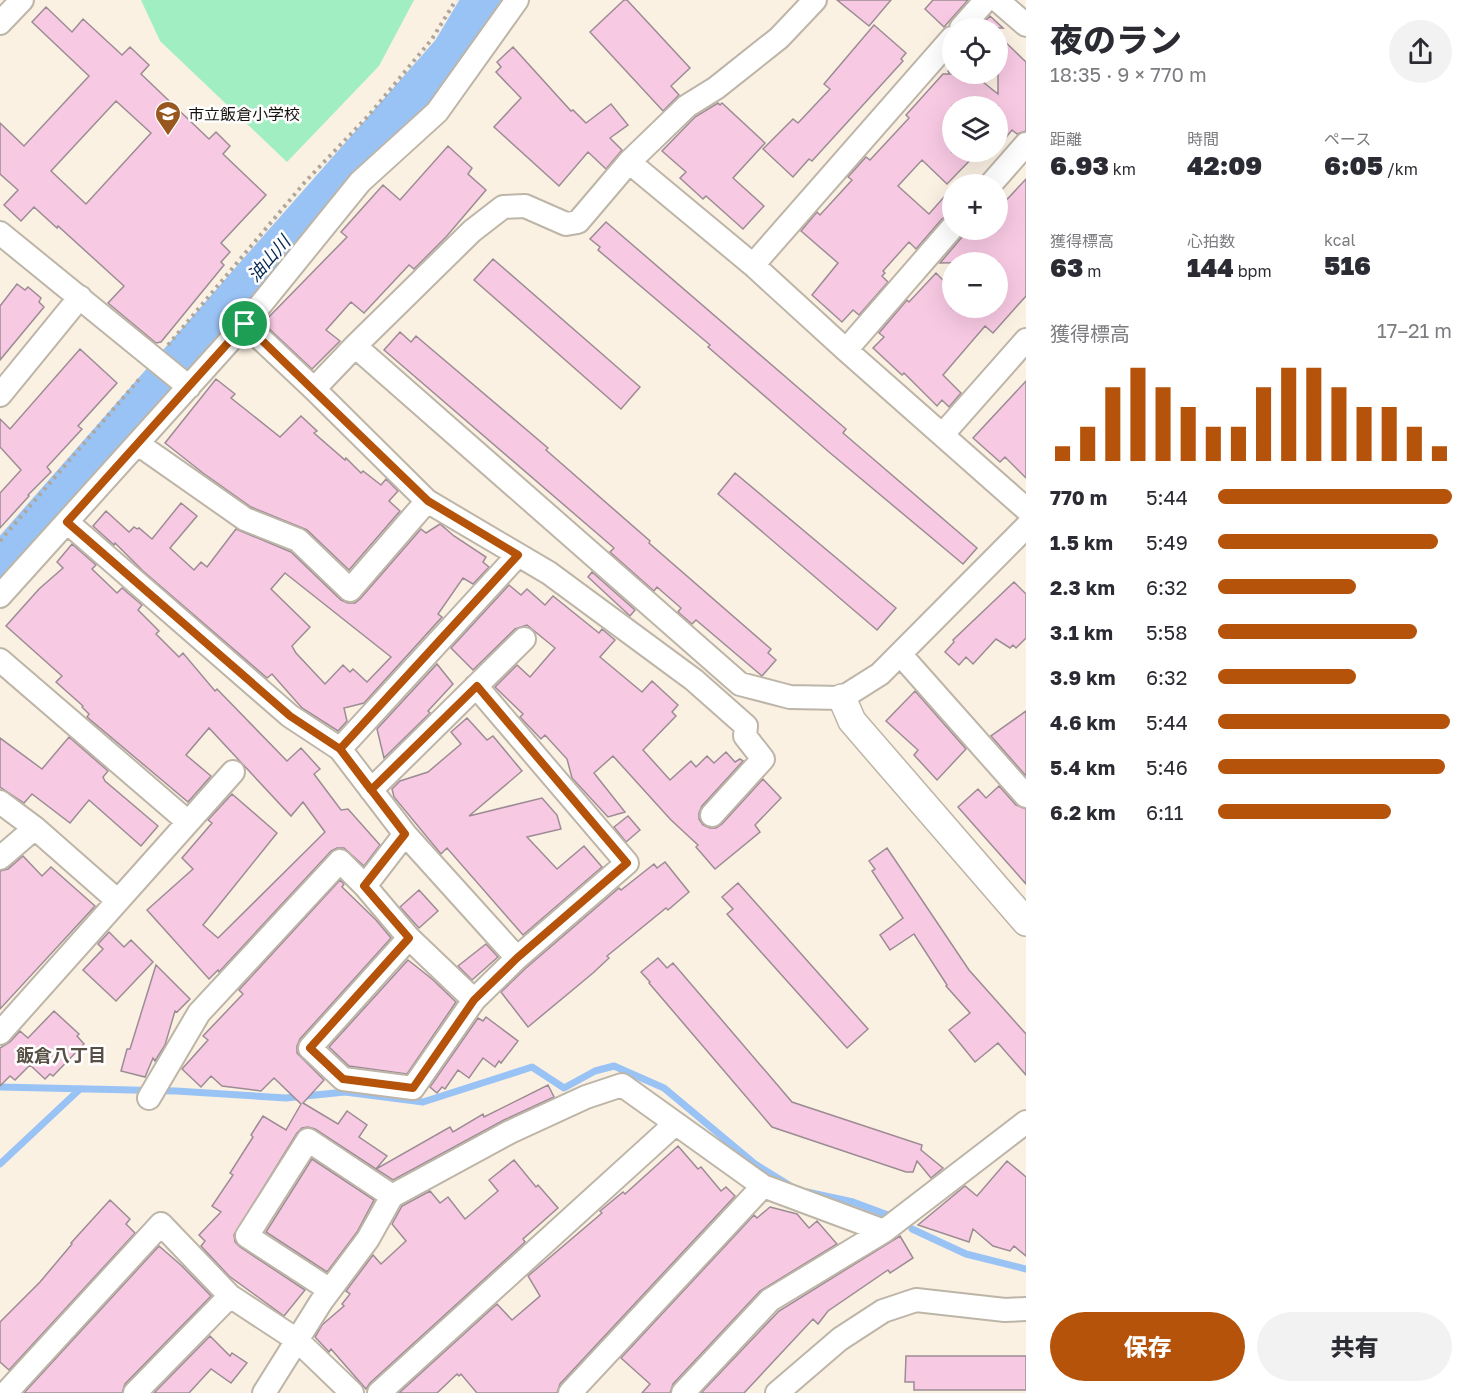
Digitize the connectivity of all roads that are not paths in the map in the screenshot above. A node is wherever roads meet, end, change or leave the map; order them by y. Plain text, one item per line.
1 (22, 0) edge
2 (517, 0) edge
3 (815, 0) edge
4 (986, 0) edge
5 (997, 0) edge
6 (970, 18) edge
7 (1024, 19) edge
8 (0, 23) edge
9 (942, 49) edge
10 (1026, 144) edge
11 (629, 162) junction
12 (1000, 174) edge
13 (0, 233) edge
14 (942, 240) edge
15 (753, 265) junction
16 (80, 297) junction
17 (245, 324) junction
18 (1026, 340) edge
19 (355, 346) junction
20 (846, 350) junction
21 (189, 387) junction
22 (314, 389) junction
23 (0, 394) edge
24 (943, 434) junction
25 (138, 444) junction
26 (428, 501) junction
27 (1026, 509) edge
28 (67, 522) junction
29 (1026, 527) edge
30 (518, 555) junction
31 (0, 596) edge
32 (524, 639) dead end
33 (900, 654) junction
34 (0, 660) edge
35 (477, 686) junction
36 (842, 698) junction
37 (340, 749) junction
38 (233, 772) dead end
39 (371, 790) junction
40 (1026, 796) edge
41 (0, 802) edge
42 (712, 815) dead end
43 (188, 822) junction
44 (34, 828) junction
45 (405, 834) junction
46 (0, 858) edge
47 (364, 886) junction
48 (118, 901) junction
49 (1026, 922) edge
50 (409, 938) junction
51 (517, 958) junction
52 (474, 1000) junction
53 (0, 1033) edge
54 (149, 1098) dead end
55 (1026, 1122) edge
56 (675, 1124) junction
57 (763, 1186) junction
58 (392, 1196) junction
59 (884, 1231) junction
60 (330, 1290) junction
61 (230, 1296) junction
62 (1026, 1309) edge
63 (297, 1340) junction
64 (137, 1392) edge
65 (6, 1393) edge
66 (264, 1393) edge
67 (352, 1393) edge
68 (379, 1393) edge
69 (570, 1393) edge
70 (683, 1393) edge
71 (777, 1393) edge

1 - 8 street
2 - 17 street
3 - 11 street
4 - 6 street
5 - 7 street
9 - 15 street
10 - 12 street
11 - 15 street
11 - 19 street
13 - 16 street
14 - 20 street
15 - 20 street
16 - 21 street
16 - 23 street
17 - 21 street
17 - 22 street
18 - 24 street
19 - 22 street
19 - 36 street
20 - 24 street
21 - 25 street
22 - 26 street
24 - 27 street
25 - 26 street
25 - 28 street
26 - 30 street
28 - 31 street
28 - 37 street
29 - 33 street
30 - 37 street
30 - 42 street
32 - 35 street
33 - 36 street
33 - 40 street
34 - 43 street
35 - 39 street
35 - 51 street
36 - 49 street
37 - 39 street
38 - 43 street
39 - 45 street
41 - 44 street
43 - 48 street
44 - 46 street
44 - 48 street
45 - 47 street
45 - 51 street
47 - 50 street
47 - 54 street
48 - 53 street
50 - 52 street
50 - 52 street
51 - 52 street
55 - 59 street
56 - 57 street
56 - 58 street
56 - 68 street
57 - 59 street
57 - 69 street
58 - 60 street
58 - 60 street
59 - 70 street
60 - 63 street
61 - 63 street
61 - 64 street
61 - 65 street
62 - 71 street
63 - 66 street
63 - 67 street

